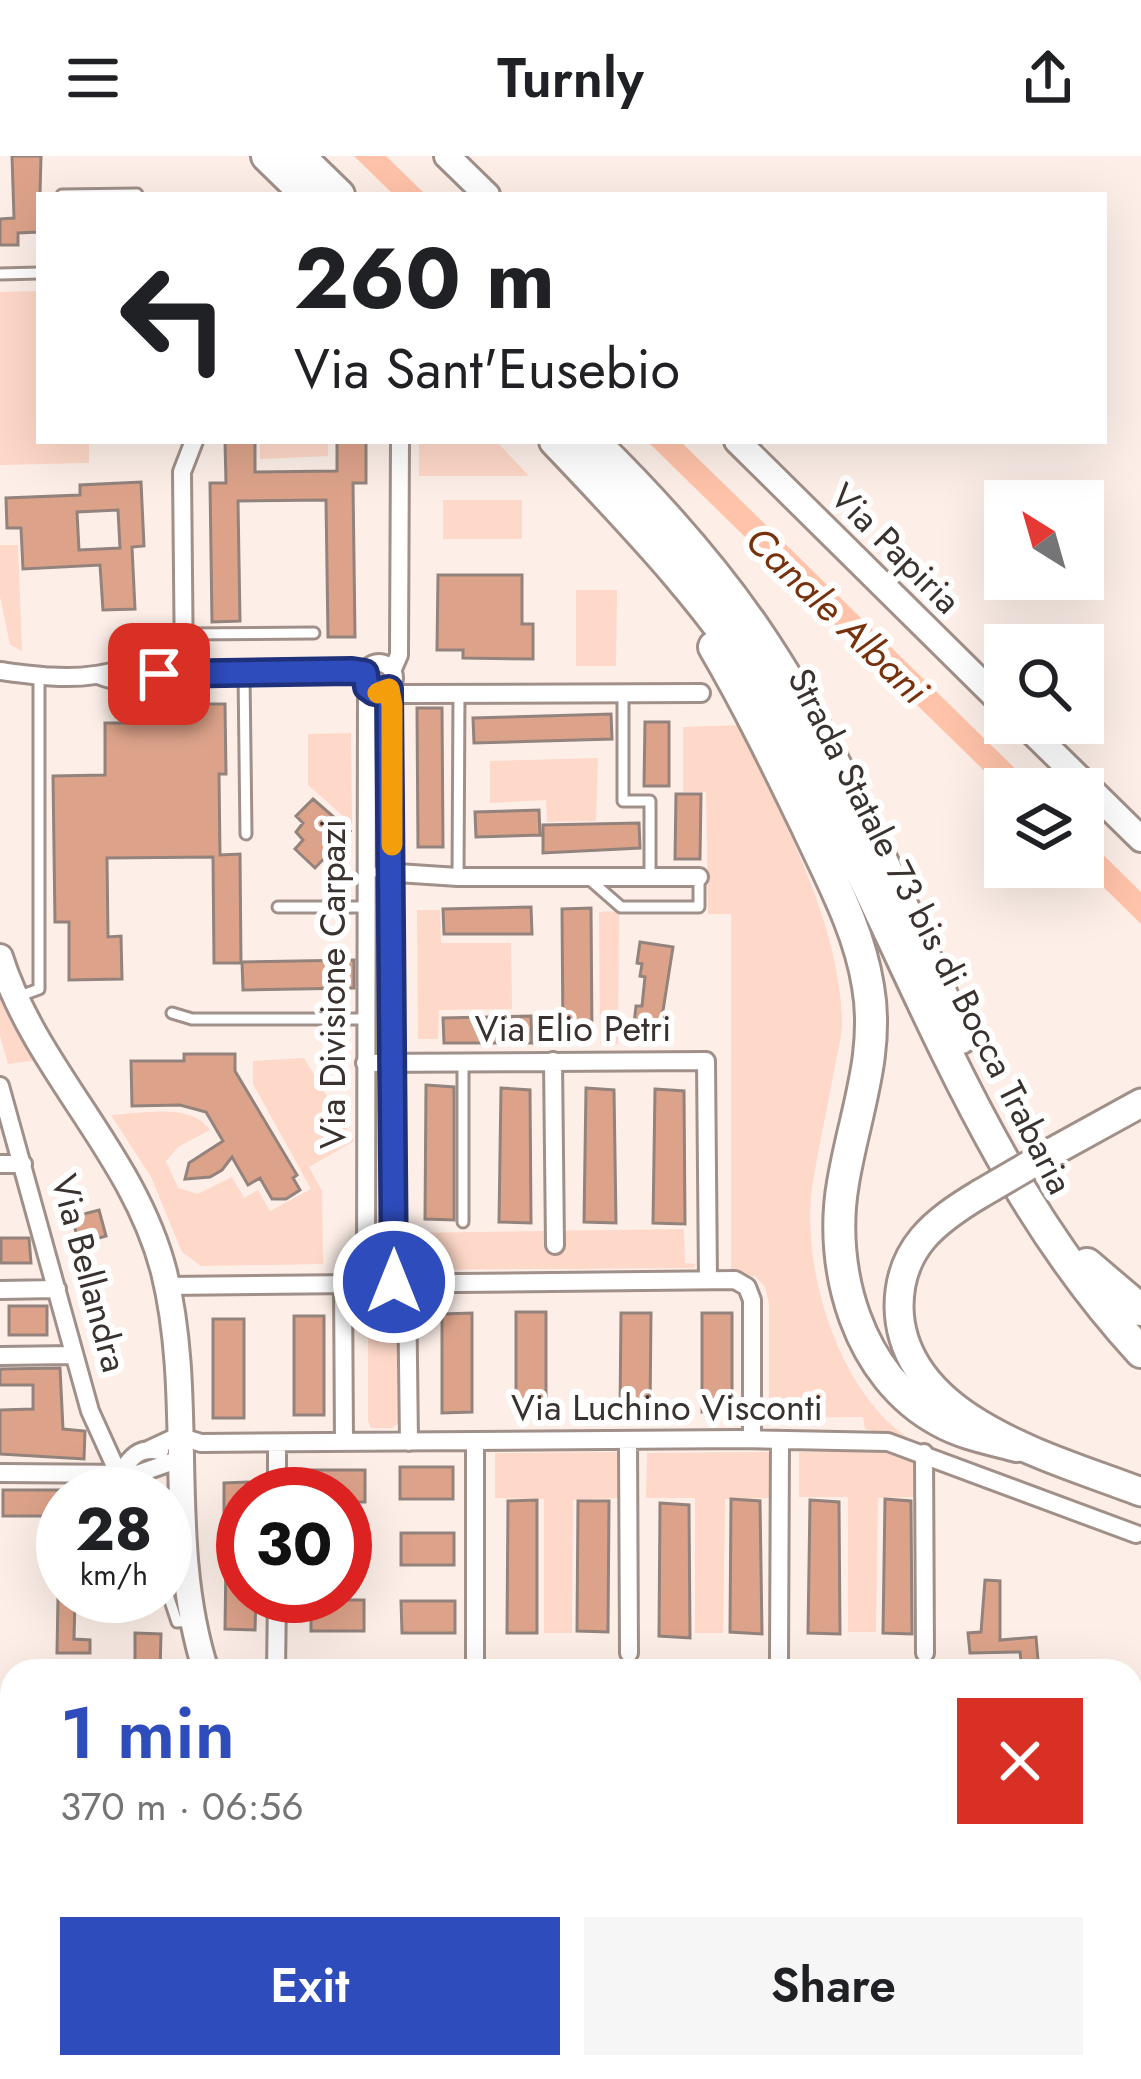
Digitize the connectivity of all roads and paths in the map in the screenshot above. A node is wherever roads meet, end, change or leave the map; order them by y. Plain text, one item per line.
1 (267, 156) edge
2 (299, 156) edge
3 (447, 156) edge
4 (304, 192) edge
5 (336, 192) edge
6 (485, 192) edge
7 (0, 274) edge
8 (36, 274) edge
9 (193, 444) edge
10 (400, 444) edge
11 (557, 444) edge
12 (596, 444) edge
13 (740, 444) edge
14 (637, 526) junction
15 (314, 633) dead end
16 (184, 634) junction
17 (0, 671) edge
18 (244, 673) junction
19 (184, 674) junction
20 (39, 676) junction
21 (391, 678) junction
22 (366, 680) junction
23 (984, 685) edge
24 (0, 686) edge
25 (701, 693) dead end
26 (459, 694) junction
27 (623, 694) junction
28 (1044, 744) edge
29 (246, 834) dead end
30 (1141, 839) edge
31 (364, 872) junction
32 (392, 873) junction
33 (458, 877) junction
34 (586, 877) junction
35 (650, 877) junction
36 (699, 877) joint
37 (365, 907) junction
38 (278, 908) dead end
39 (0, 957) edge
40 (14, 997) junction
41 (172, 1013) dead end
42 (365, 1019) junction
43 (553, 1061) junction
44 (463, 1062) junction
45 (365, 1063) junction
46 (393, 1063) junction
47 (0, 1086) edge
48 (1141, 1103) edge
49 (0, 1164) edge
50 (23, 1164) junction
51 (464, 1222) dead end
52 (555, 1245) dead end
53 (1087, 1264) junction
54 (708, 1280) junction
55 (343, 1282) junction
56 (366, 1282) junction
57 (400, 1282) junction
58 (167, 1286) junction
59 (57, 1289) junction
60 (0, 1290) edge
61 (1141, 1310) edge
62 (1141, 1326) edge
63 (1141, 1352) edge
64 (74, 1355) junction
65 (0, 1356) edge
66 (752, 1439) junction
67 (628, 1440) junction
68 (780, 1440) junction
69 (344, 1442) junction
70 (409, 1442) junction
71 (475, 1442) junction
72 (277, 1443) junction
73 (1017, 1446) junction
74 (179, 1448) junction
75 (924, 1453) junction
76 (114, 1467) edge
77 (124, 1467) edge
78 (155, 1467) edge
79 (180, 1467) edge
80 (277, 1467) edge
81 (0, 1473) edge
82 (36, 1474) edge
83 (1141, 1492) edge
84 (1136, 1534) dead end
85 (192, 1611) edge
86 (193, 1621) joint
87 (277, 1623) edge
88 (629, 1653) dead end
89 (925, 1653) dead end
90 (203, 1659) edge
91 (276, 1659) edge
92 (475, 1659) edge
93 (779, 1659) dead end

1 - 4 highway
2 - 5 highway
3 - 6 main road
7 - 8 lane
9 - 16 street
10 - 21 street, Via Divisione Carpazi
11 - 14 highway, Strada Statale 73 bis di Bocca Trabaria
12 - 53 highway, Strada Statale 73 bis di Bocca Trabaria
13 - 23 main road, Via Papiria
14 - 63 highway, Strada Statale 73 bis di Bocca Trabaria
14 - 73 highway
15 - 16 lane
16 - 19 street
17 - 20 street
18 - 19 street
18 - 22 street
18 - 29 lane
19 - 20 street
20 - 24 street
20 - 40 lane
21 - 22 street
21 - 22 street
21 - 26 street
21 - 32 street, Via Divisione Carpazi
22 - 31 street, Via Divisione Carpazi
25 - 27 street
26 - 27 street
26 - 33 lane
27 - 35 lane
28 - 30 main road
31 - 32 street
31 - 37 street, Via Divisione Carpazi
32 - 33 street
32 - 46 street, Via Divisione Carpazi
33 - 34 street
34 - 35 street
34 - 36 lane
35 - 36 street
37 - 38 lane
37 - 42 street, Via Divisione Carpazi
39 - 40 main road
40 - 58 main road
41 - 42 lane
42 - 45 street, Via Divisione Carpazi
43 - 44 street, Via Elio Petri
43 - 52 street
43 - 54 street, Via Elio Petri
44 - 46 street, Via Elio Petri
44 - 51 lane
45 - 46 street, Via Elio Petri
45 - 56 street, Via Divisione Carpazi
46 - 57 street, Via Divisione Carpazi
47 - 50 street, Via Bellandra
48 - 73 main road, bridge
49 - 50 street
50 - 59 street, Via Bellandra
53 - 61 highway
53 - 62 highway, Strada Statale 73 bis di Bocca Trabaria
54 - 57 street
54 - 66 street
55 - 56 street
55 - 58 street
55 - 69 street
56 - 57 street
57 - 70 street
58 - 74 main road
59 - 60 street
59 - 64 street, Via Bellandra
64 - 65 street
64 - 76 street, Via Bellandra
66 - 67 street, Via Luchino Visconti
66 - 68 street, Via Luchino Visconti
67 - 71 street, Via Luchino Visconti
67 - 88 street
68 - 75 street, Via Luchino Visconti
68 - 93 street
69 - 70 street, Via Luchino Visconti
69 - 72 street, Via Luchino Visconti
70 - 71 street, Via Luchino Visconti
71 - 92 street
72 - 74 street, Via Luchino Visconti
72 - 80 street
73 - 83 main road
74 - 77 street
74 - 78 street
74 - 79 main road
75 - 84 street, Via Luchino Visconti
75 - 89 street
81 - 82 street
85 - 86 main road
86 - 90 main road
87 - 91 street

